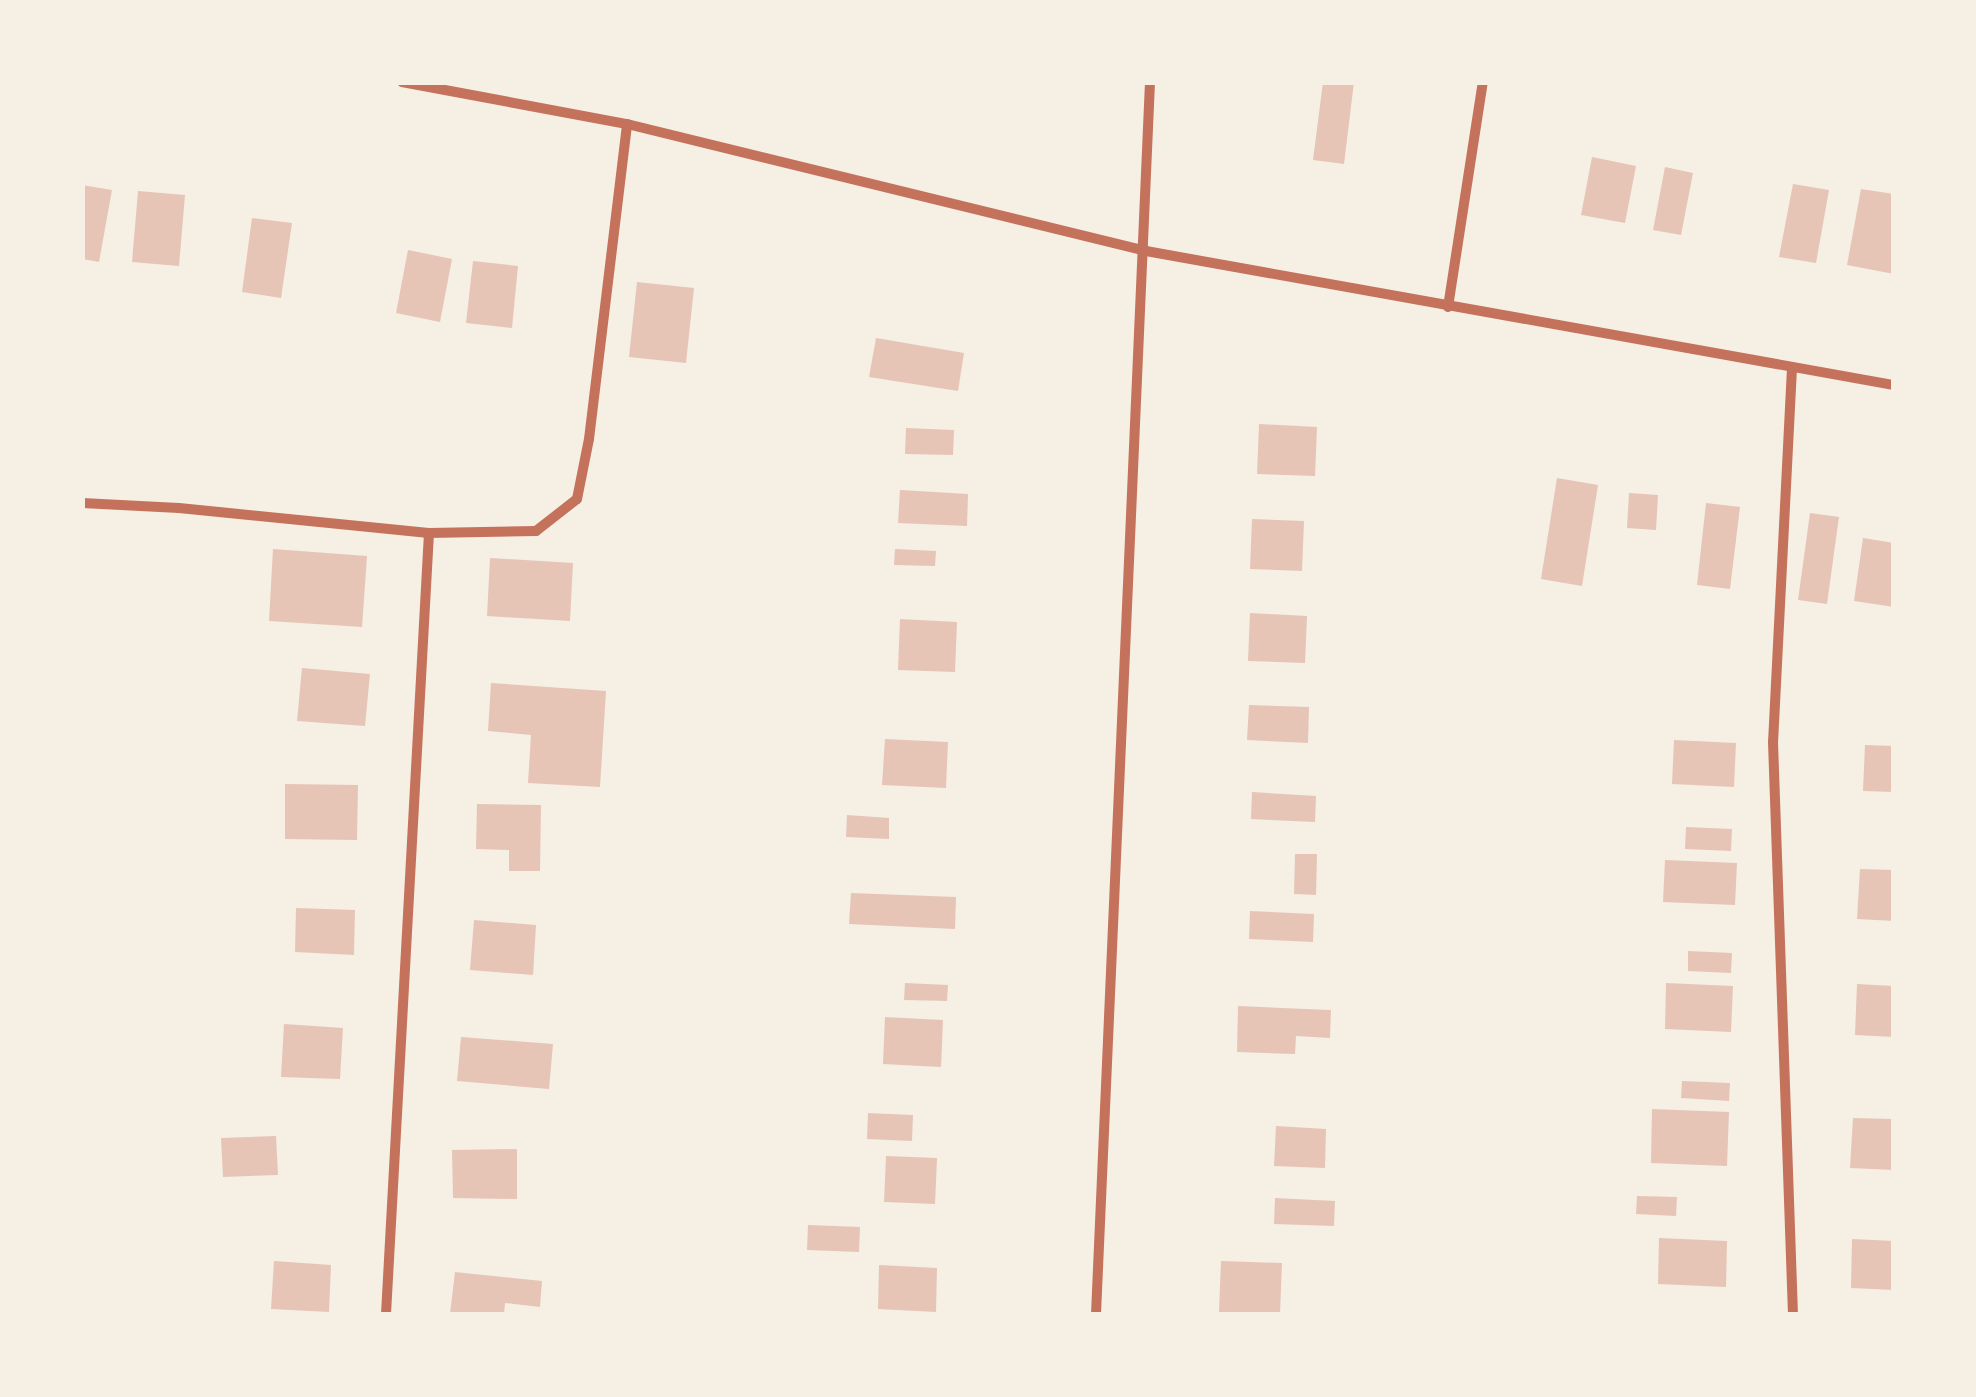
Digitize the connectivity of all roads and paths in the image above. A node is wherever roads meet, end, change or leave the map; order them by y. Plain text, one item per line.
1 (402, 82) edge
2 (1150, 82) edge
3 (1483, 82) edge
4 (456, 88) edge
5 (627, 124) junction
6 (1146, 251) junction
7 (1448, 307) junction
8 (1792, 368) junction
9 (1894, 386) edge
10 (82, 504) edge
11 (429, 533) junction
12 (386, 1314) edge
13 (1096, 1314) edge
14 (1792, 1314) edge

1 - 4 street
2 - 6 street
3 - 7 street
4 - 5 street
5 - 6 street
5 - 11 street
6 - 7 street
6 - 13 street
7 - 8 street
8 - 9 street
8 - 14 street
10 - 11 street
11 - 12 street

